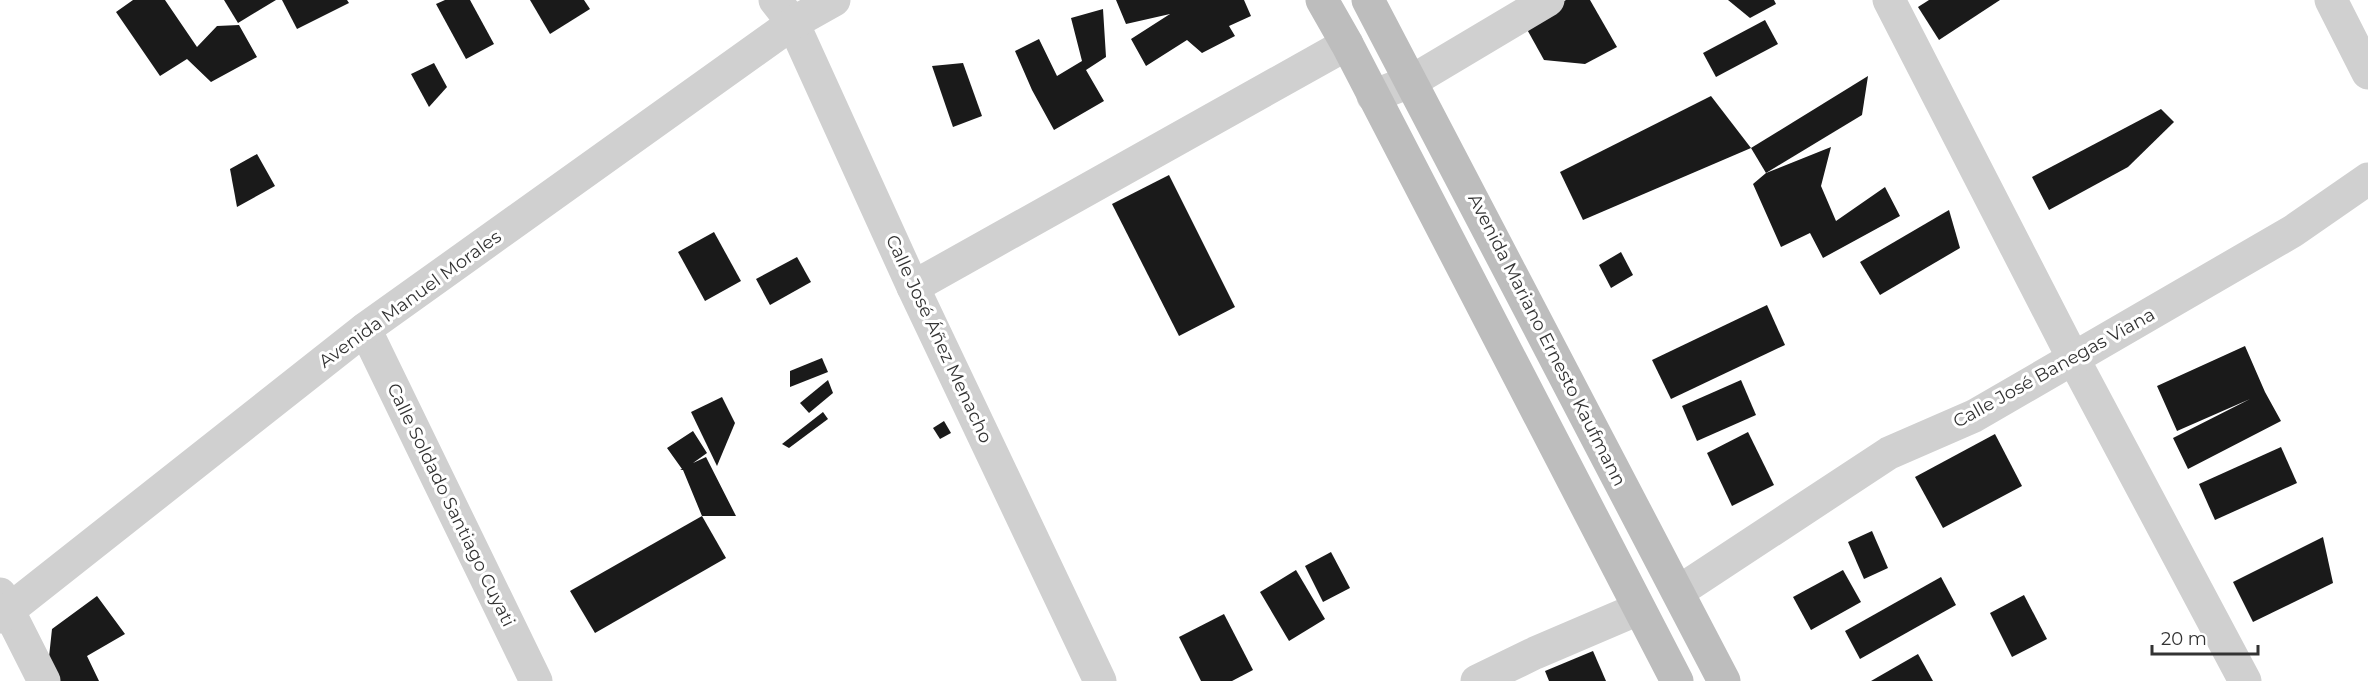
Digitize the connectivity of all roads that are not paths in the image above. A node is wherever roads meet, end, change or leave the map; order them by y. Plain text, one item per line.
1 (834, 0) edge
2 (1322, 0) edge
3 (1368, 0) edge
4 (1548, 0) edge
5 (1889, 0) edge
6 (2331, 0) edge
7 (784, 12) edge
8 (1347, 44) junction
9 (2368, 73) edge
10 (1412, 81) junction
11 (1373, 96) junction
12 (2368, 179) edge
13 (913, 287) junction
14 (365, 329) junction
15 (2073, 358) junction
16 (1678, 592) junction
17 (3, 607) edge
18 (1638, 609) junction
19 (44, 681) edge
20 (536, 681) edge
21 (1100, 681) edge
22 (1477, 681) edge
23 (1677, 681) edge
24 (1724, 681) edge
25 (2245, 681) edge

1 - 7 street, Avenida Manuel Morales
2 - 8 main road
3 - 10 main road, Avenida Mariano Ernesto Kaufmann
4 - 10 street
5 - 15 street
6 - 9 street
7 - 13 street, Calle José Áñez Menacho
7 - 14 street, Avenida Manuel Morales
8 - 11 main road
8 - 13 street
10 - 11 street
10 - 16 main road, Avenida Mariano Ernesto Kaufmann
11 - 18 main road
12 - 15 street, Calle José Banegas Viana
13 - 21 street, Calle José Áñez Menacho
14 - 17 street, Avenida Manuel Morales
14 - 20 street, Calle Soldado Santiago Cuyati
15 - 16 street, Calle José Banegas Viana
15 - 25 street
16 - 24 main road, Avenida Mariano Ernesto Kaufmann
17 - 19 street
18 - 22 street
18 - 23 main road

